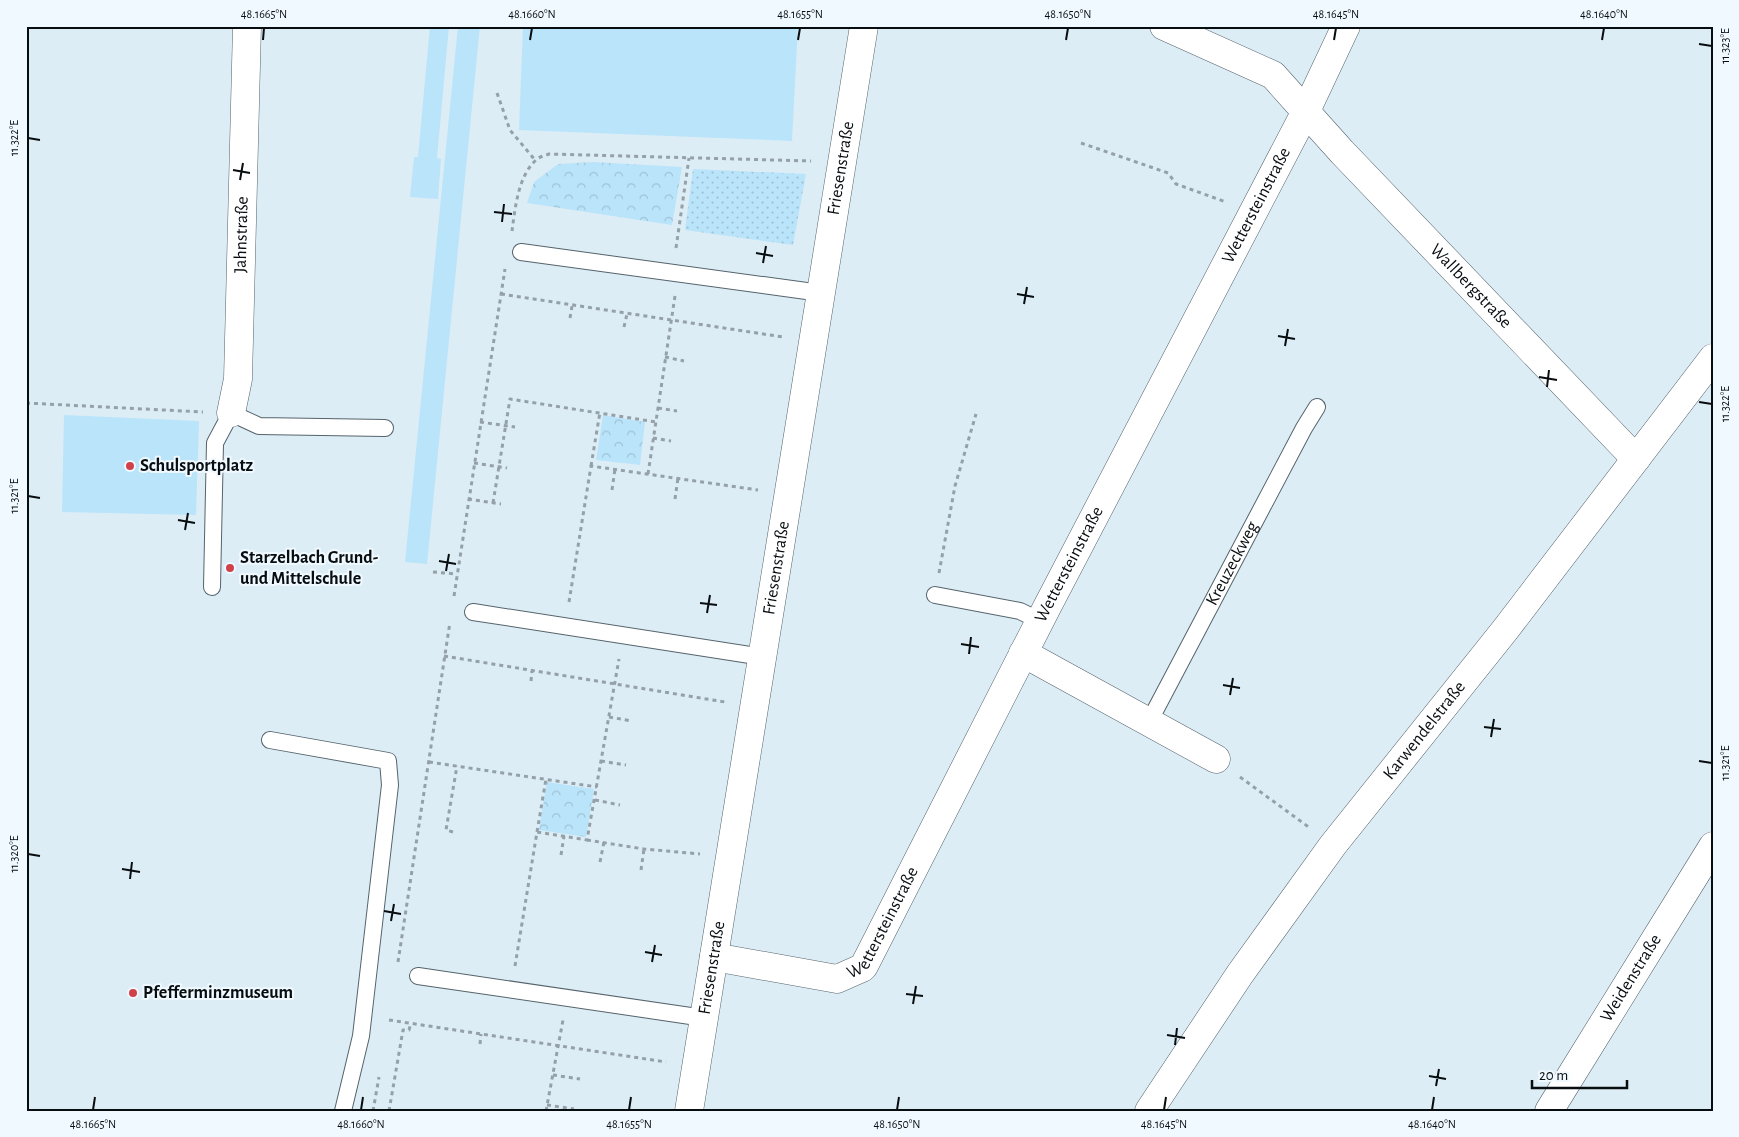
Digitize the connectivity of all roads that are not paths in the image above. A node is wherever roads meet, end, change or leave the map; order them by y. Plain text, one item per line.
1 (247, 26) edge
2 (864, 26) edge
3 (1164, 26) edge
4 (1346, 26) edge
5 (1305, 112) junction
6 (521, 252) dead end
7 (821, 293) junction
8 (1713, 358) edge
9 (1317, 407) dead end
10 (231, 413) junction
11 (385, 428) dead end
12 (1636, 459) junction
13 (212, 587) dead end
14 (935, 595) road end
15 (473, 612) dead end
16 (1040, 621) junction
17 (1024, 654) junction
18 (762, 657) junction
19 (1149, 722) junction
20 (270, 740) dead end
21 (1216, 760) road end
22 (1713, 846) edge
23 (714, 957) junction
24 (418, 976) dead end
25 (704, 1018) junction
26 (343, 1111) edge
27 (689, 1111) edge
28 (1149, 1111) edge
29 (1549, 1111) edge

1 - 10 street, Jahnstraße
2 - 7 street, Friesenstraße
3 - 5 street, Wallbergstraße
4 - 5 street, Wettersteinstraße
5 - 12 street, Wallbergstraße
5 - 16 street, Wettersteinstraße
6 - 7 lane
7 - 18 street, Friesenstraße
8 - 12 street, Karwendelstraße
9 - 19 lane, Kreuzeckweg
10 - 11 lane
10 - 13 lane
12 - 28 street, Karwendelstraße
14 - 16 lane
15 - 18 lane
16 - 17 street, Wettersteinstraße
17 - 19 street
17 - 23 street, Wettersteinstraße
18 - 23 street, Friesenstraße
19 - 21 street
20 - 26 lane
22 - 29 street, Weidenstraße
23 - 25 street, Friesenstraße
24 - 25 lane
25 - 27 street, Friesenstraße

